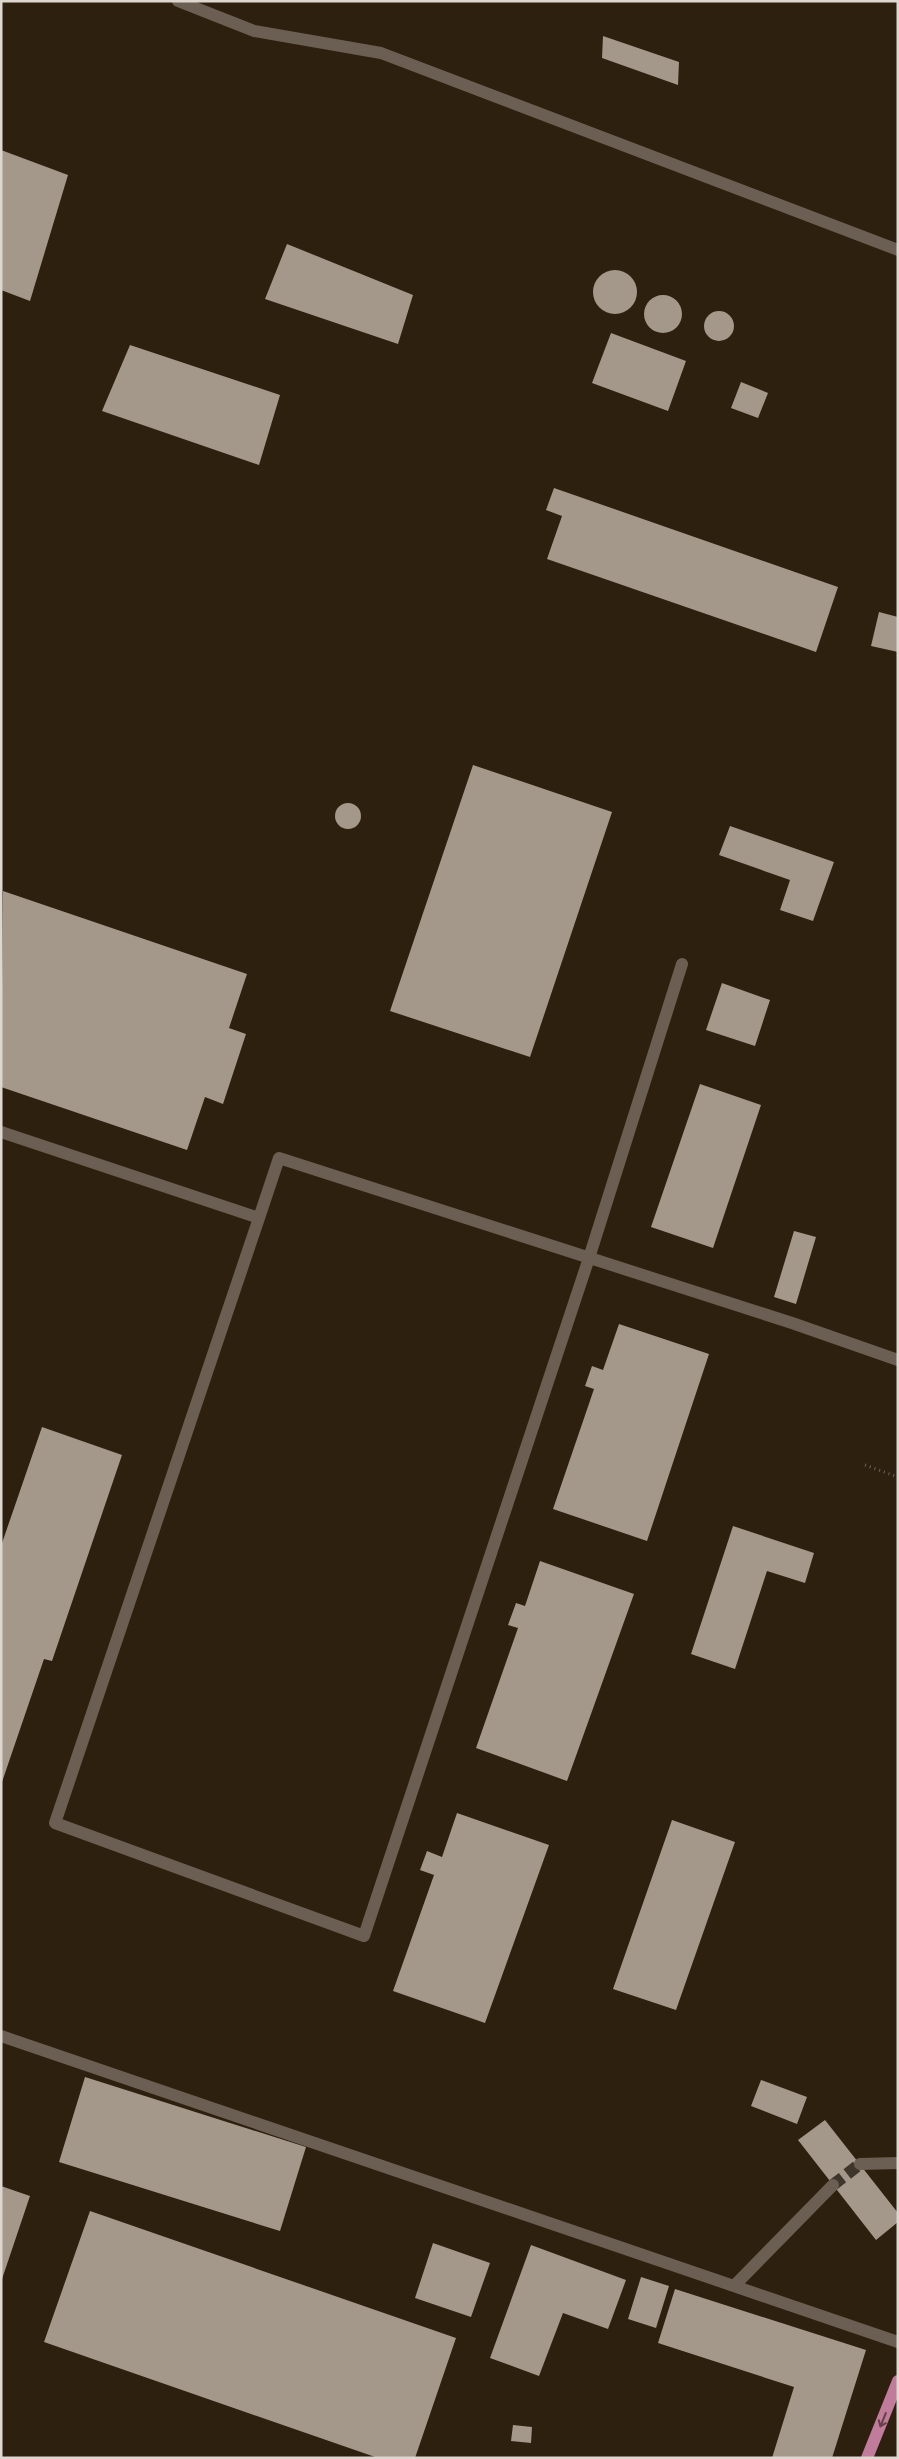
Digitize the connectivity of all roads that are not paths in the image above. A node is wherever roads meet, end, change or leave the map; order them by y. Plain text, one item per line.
1 (178, 1) edge
2 (898, 250) edge
3 (682, 964) dead end
4 (1, 1132) edge
5 (259, 1218) junction
6 (589, 1258) junction
7 (898, 1360) edge
8 (1, 2036) edge
9 (898, 2163) edge
10 (860, 2164) tunnel mouth
11 (833, 2185) tunnel mouth
12 (734, 2286) junction
13 (898, 2342) edge
14 (898, 2381) edge
15 (867, 2458) edge

1 - 2 lane
3 - 6 lane
4 - 5 lane
5 - 6 lane
5 - 6 lane
6 - 7 lane
8 - 12 lane
9 - 10 lane
11 - 12 lane
12 - 13 lane
14 -> 15 main road

